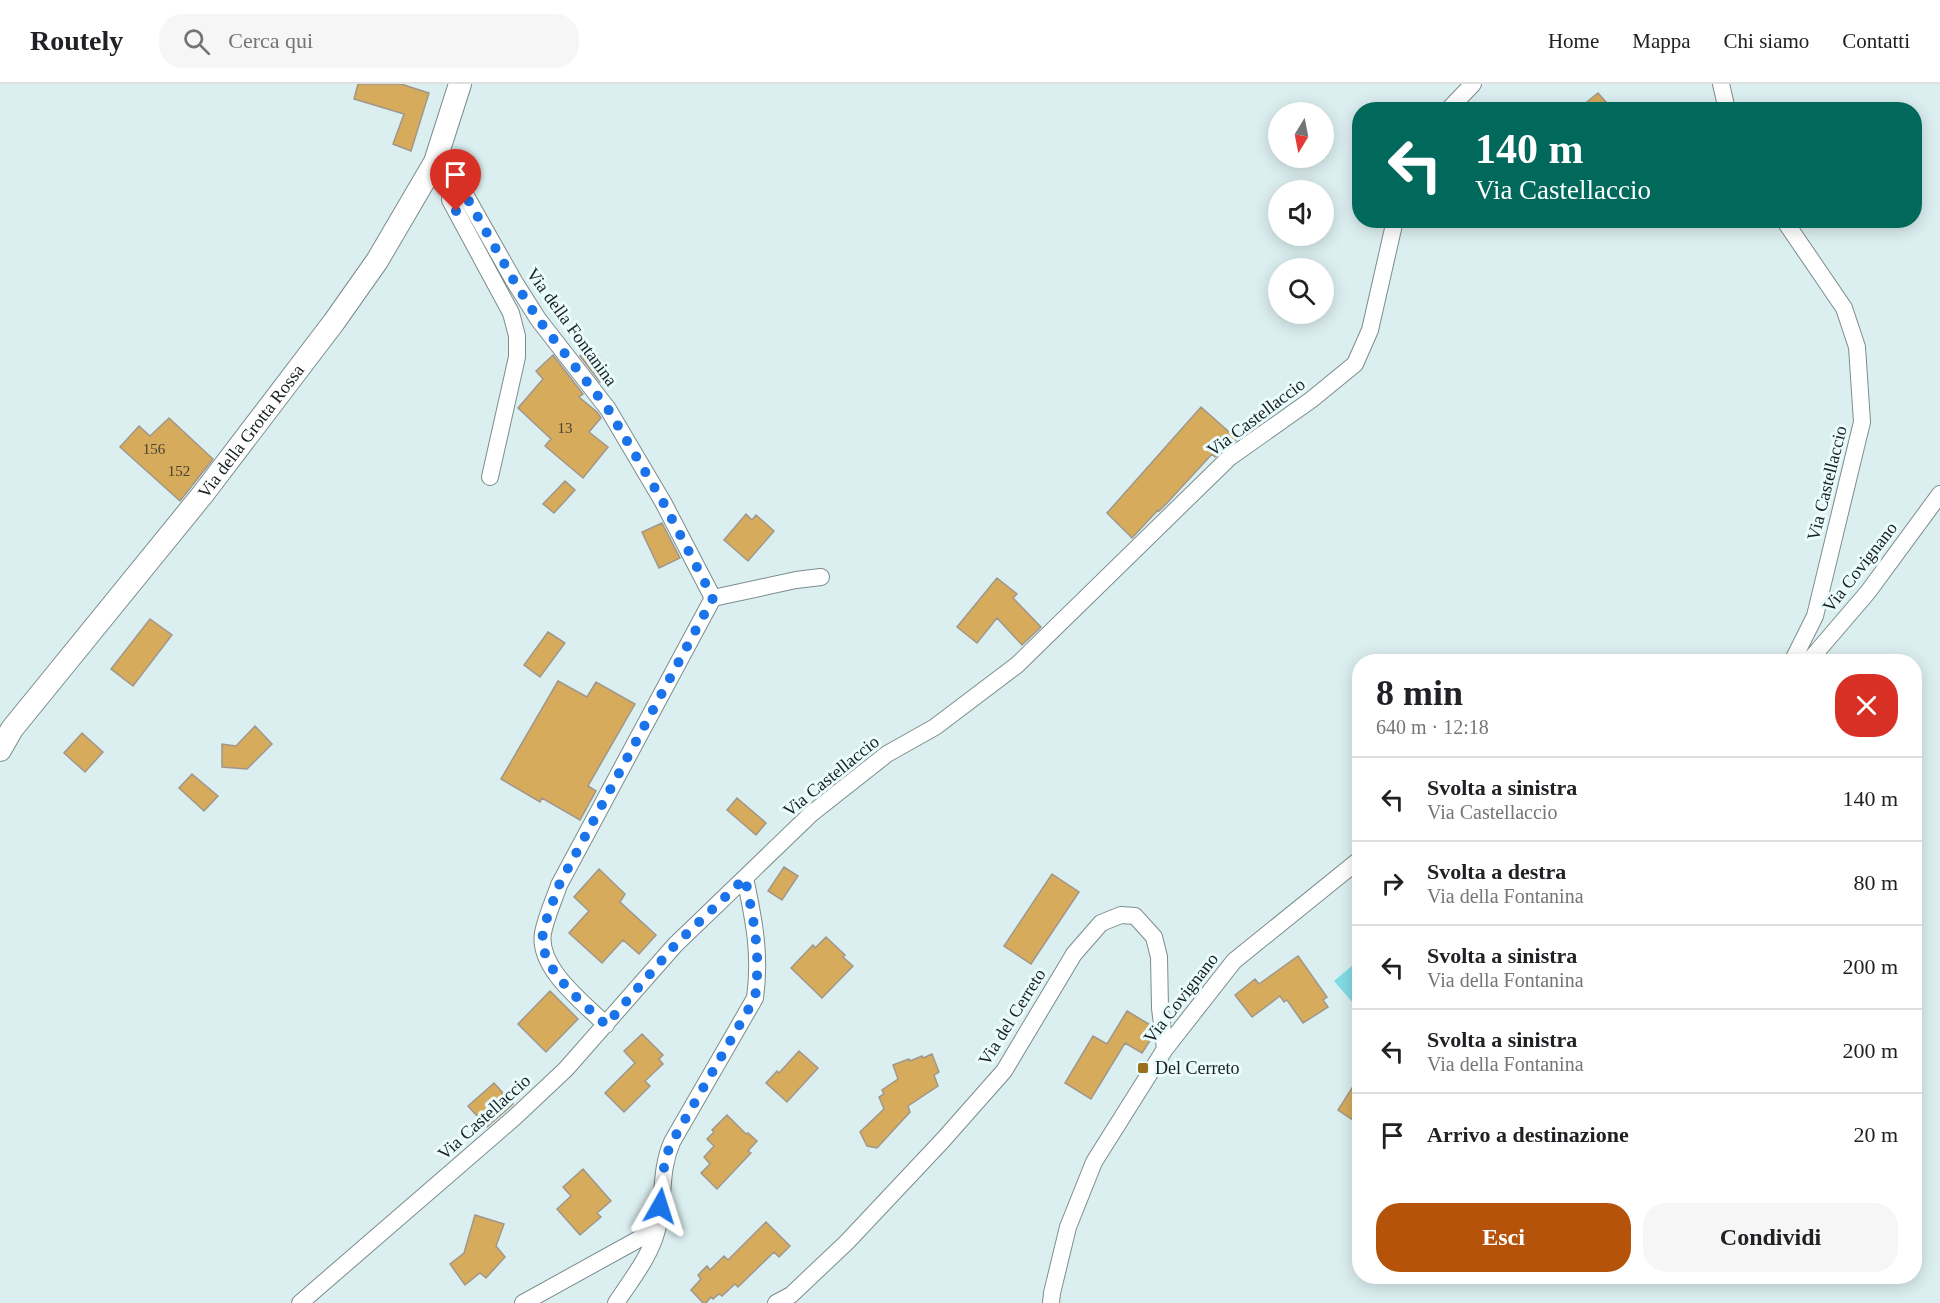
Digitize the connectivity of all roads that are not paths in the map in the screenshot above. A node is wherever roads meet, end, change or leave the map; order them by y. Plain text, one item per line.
1 (460, 84) edge
2 (1473, 84) edge
3 (1721, 84) edge
4 (1456, 102) edge
5 (1726, 102) edge
6 (444, 167) junction
7 (1393, 228) edge
8 (1789, 228) edge
9 (490, 477) dead end
10 (1940, 494) edge
11 (821, 577) dead end
12 (713, 598) junction
13 (1796, 654) edge
14 (1815, 654) edge
15 (0, 750) edge
16 (1352, 866) edge
17 (745, 878) junction
18 (606, 1025) junction
19 (1165, 1048) junction
20 (657, 1229) junction
21 (300, 1303) edge
22 (524, 1303) edge
23 (616, 1303) edge
24 (776, 1303) edge
25 (1051, 1303) edge

1 - 6 street, Via della Grotta Rossa
2 - 4 street
3 - 5 street
6 - 9 street
6 - 12 street, Via della Fontanina
6 - 15 street, Via della Grotta Rossa
7 - 17 street, Via Castellaccio
8 - 13 street, Via Castellaccio
10 - 14 street, Via Covignano
11 - 12 street
12 - 18 street
16 - 19 street, Via Covignano
17 - 18 street, Via Castellaccio
17 - 20 street
18 - 21 street, Via Castellaccio
19 - 24 street, Via del Cerreto
19 - 25 street, Via Covignano
20 - 22 street
20 - 23 street

